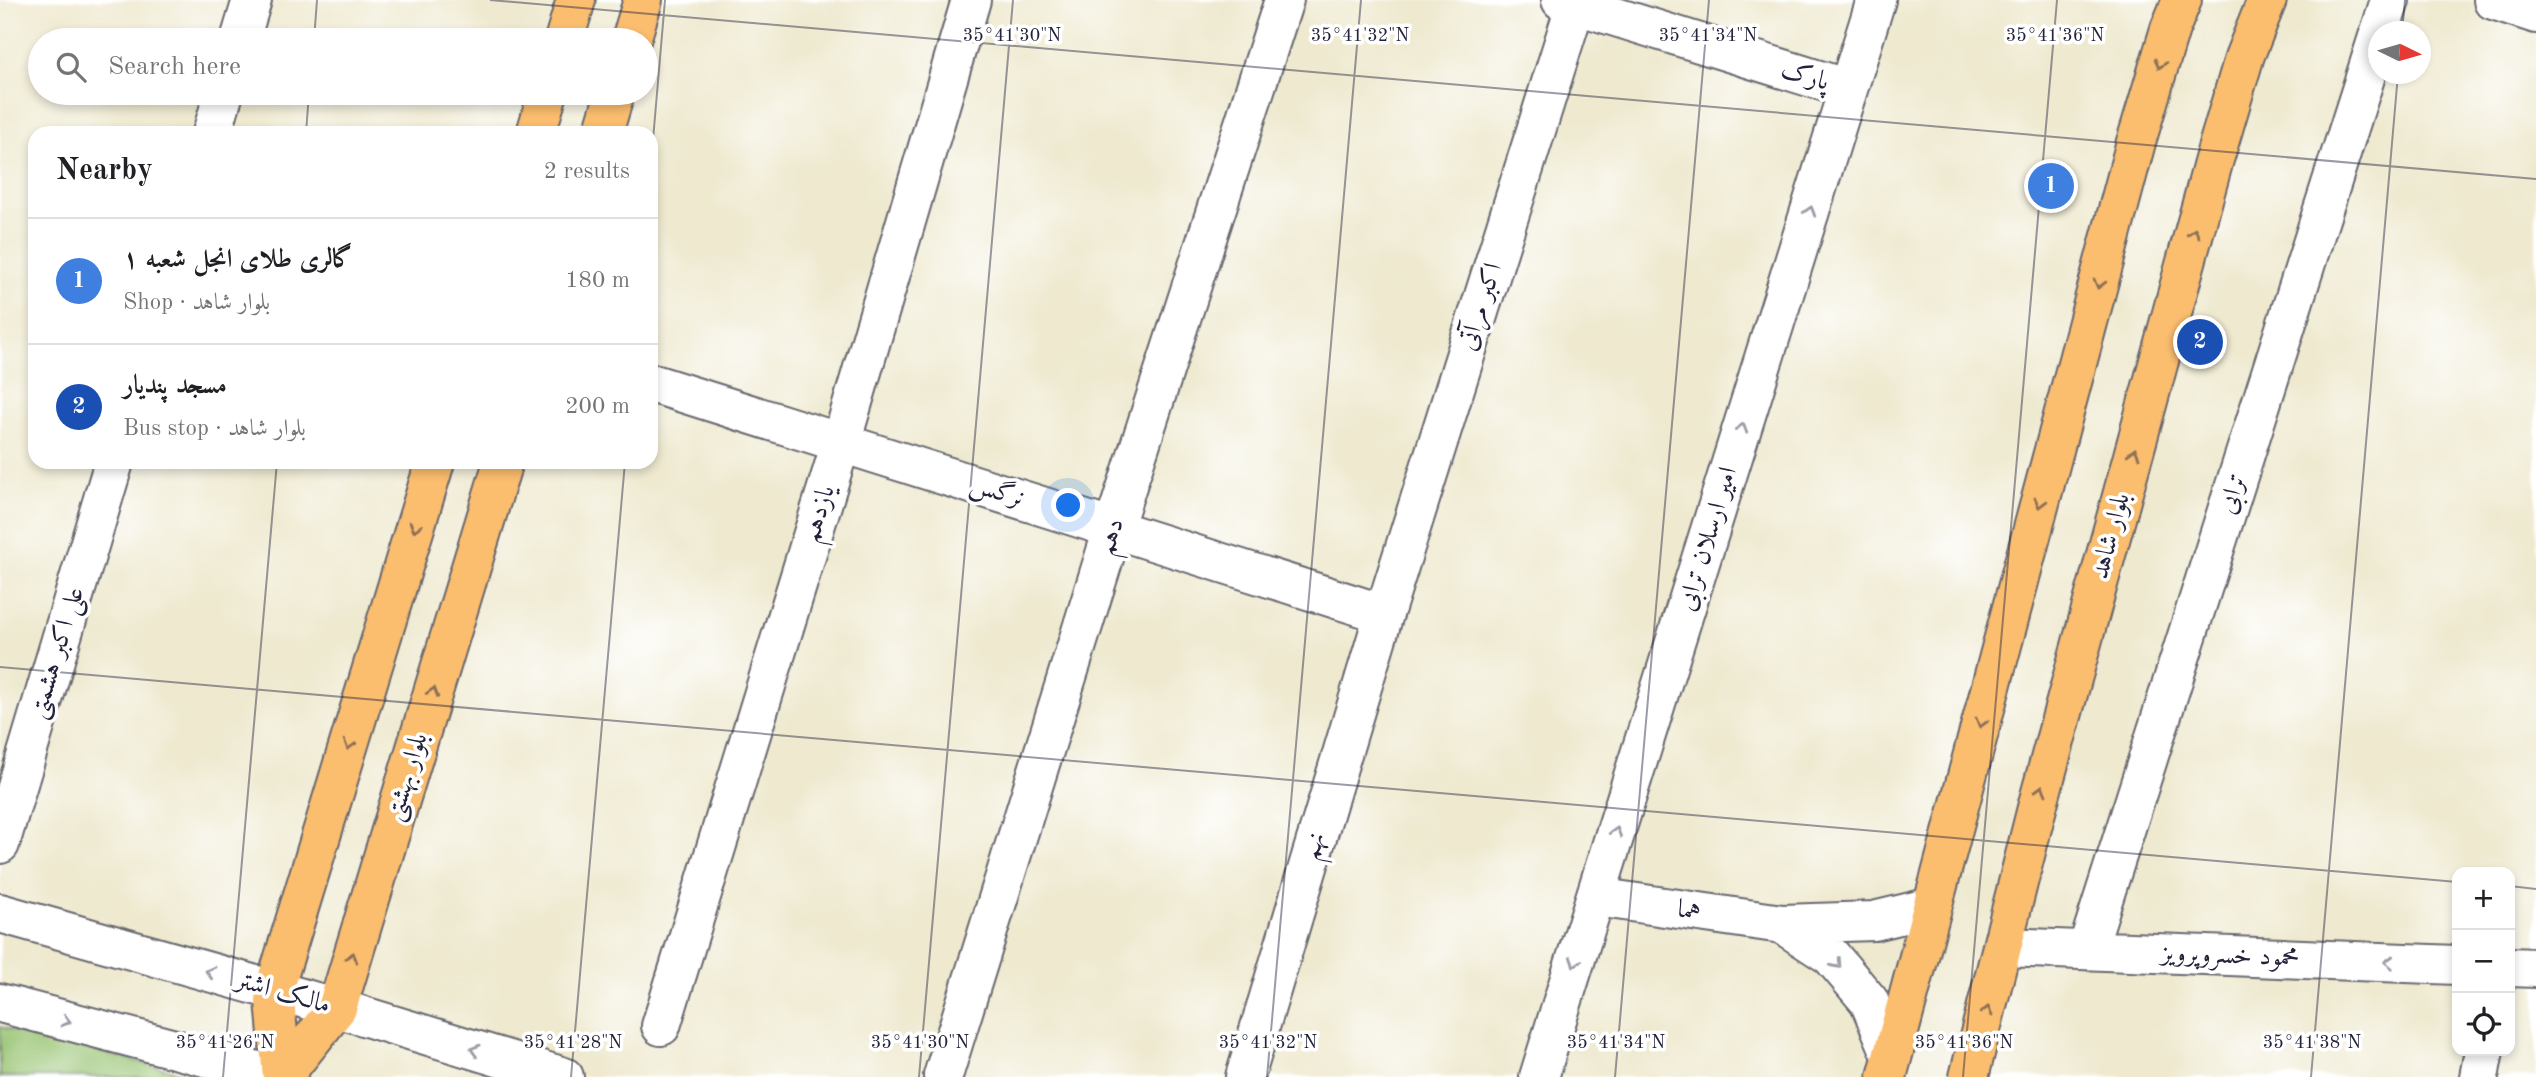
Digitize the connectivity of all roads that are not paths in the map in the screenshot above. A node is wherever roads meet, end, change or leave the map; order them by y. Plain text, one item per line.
1 (252, 0) edge
2 (576, 0) edge
3 (643, 0) edge
4 (971, 0) edge
5 (1284, 0) edge
6 (1876, 0) edge
7 (2182, 0) edge
8 (2267, 0) edge
9 (2390, 0) edge
10 (2493, 0) edge
11 (1572, 2) edge
12 (2536, 14) edge
13 (2383, 21) edge
14 (244, 28) edge
15 (568, 28) edge
16 (635, 28) edge
17 (2368, 68) edge
18 (1848, 89) junction
19 (220, 105) edge
20 (544, 105) edge
21 (611, 105) edge
22 (214, 126) edge
23 (538, 126) edge
24 (605, 126) edge
25 (658, 385) edge
26 (841, 443) junction
27 (112, 469) edge
28 (433, 469) edge
29 (501, 469) edge
30 (1113, 529) junction
31 (1384, 614) junction
32 (0, 844) edge
33 (1596, 897) junction
34 (1932, 907) junction
35 (0, 913) edge
36 (1782, 924) junction
37 (2003, 947) junction
38 (2087, 950) junction
39 (2452, 965) edge
40 (2515, 967) edge
41 (2536, 968) edge
42 (274, 990) junction
43 (0, 1003) edge
44 (337, 1008) junction
45 (661, 1026) dead end
46 (2483, 1056) edge
47 (1890, 1066) edge
48 (943, 1076) edge
49 (282, 1077) edge
50 (564, 1077) edge
51 (1245, 1077) edge
52 (1539, 1077) edge
53 (1969, 1077) edge
54 (2479, 1077) edge

1 - 14 street
2 - 15 main road
3 - 16 main road
4 - 26 street, یازدهم
5 - 30 street, دهم
6 - 18 street, امیر ارسلان ترابی
7 -> 34 main road
37 -> 8 main road, بلوار شاهد
9 - 13 street
10 - 12 street
11 - 18 street, پارک
11 - 31 street, اکبر مرآتی
17 - 38 street, ترابی
33 -> 18 street, امیر ارسلان ترابی
19 - 22 street
20 - 23 main road
21 - 24 main road
25 - 26 street, نرگس
26 - 30 street, نرگس
26 - 45 street, یازدهم
27 - 32 street, علی اکبر هشمتی
28 -> 42 main road
44 -> 29 main road, بلوار بهشتی
30 - 31 street, نرگس
30 - 48 street, دهم
31 - 51 street, نهم
33 - 36 street, هما
33 -> 52 street, امیر ارسلان ترابی
34 - 36 street
34 - 47 main road
42 -> 35 street, مالک اشتر
36 -> 47 street
37 - 38 street, محمود خسروپرویز
53 -> 37 main road, بلوار شاهد
39 -> 38 street, محمود خسروپرویز
40 - 41 street
42 - 44 street, مالک اشتر
42 - 49 main road
43 -> 49 street
44 - 49 main road, بلوار بهشتی
50 -> 44 street, مالک اشتر
46 - 54 street

